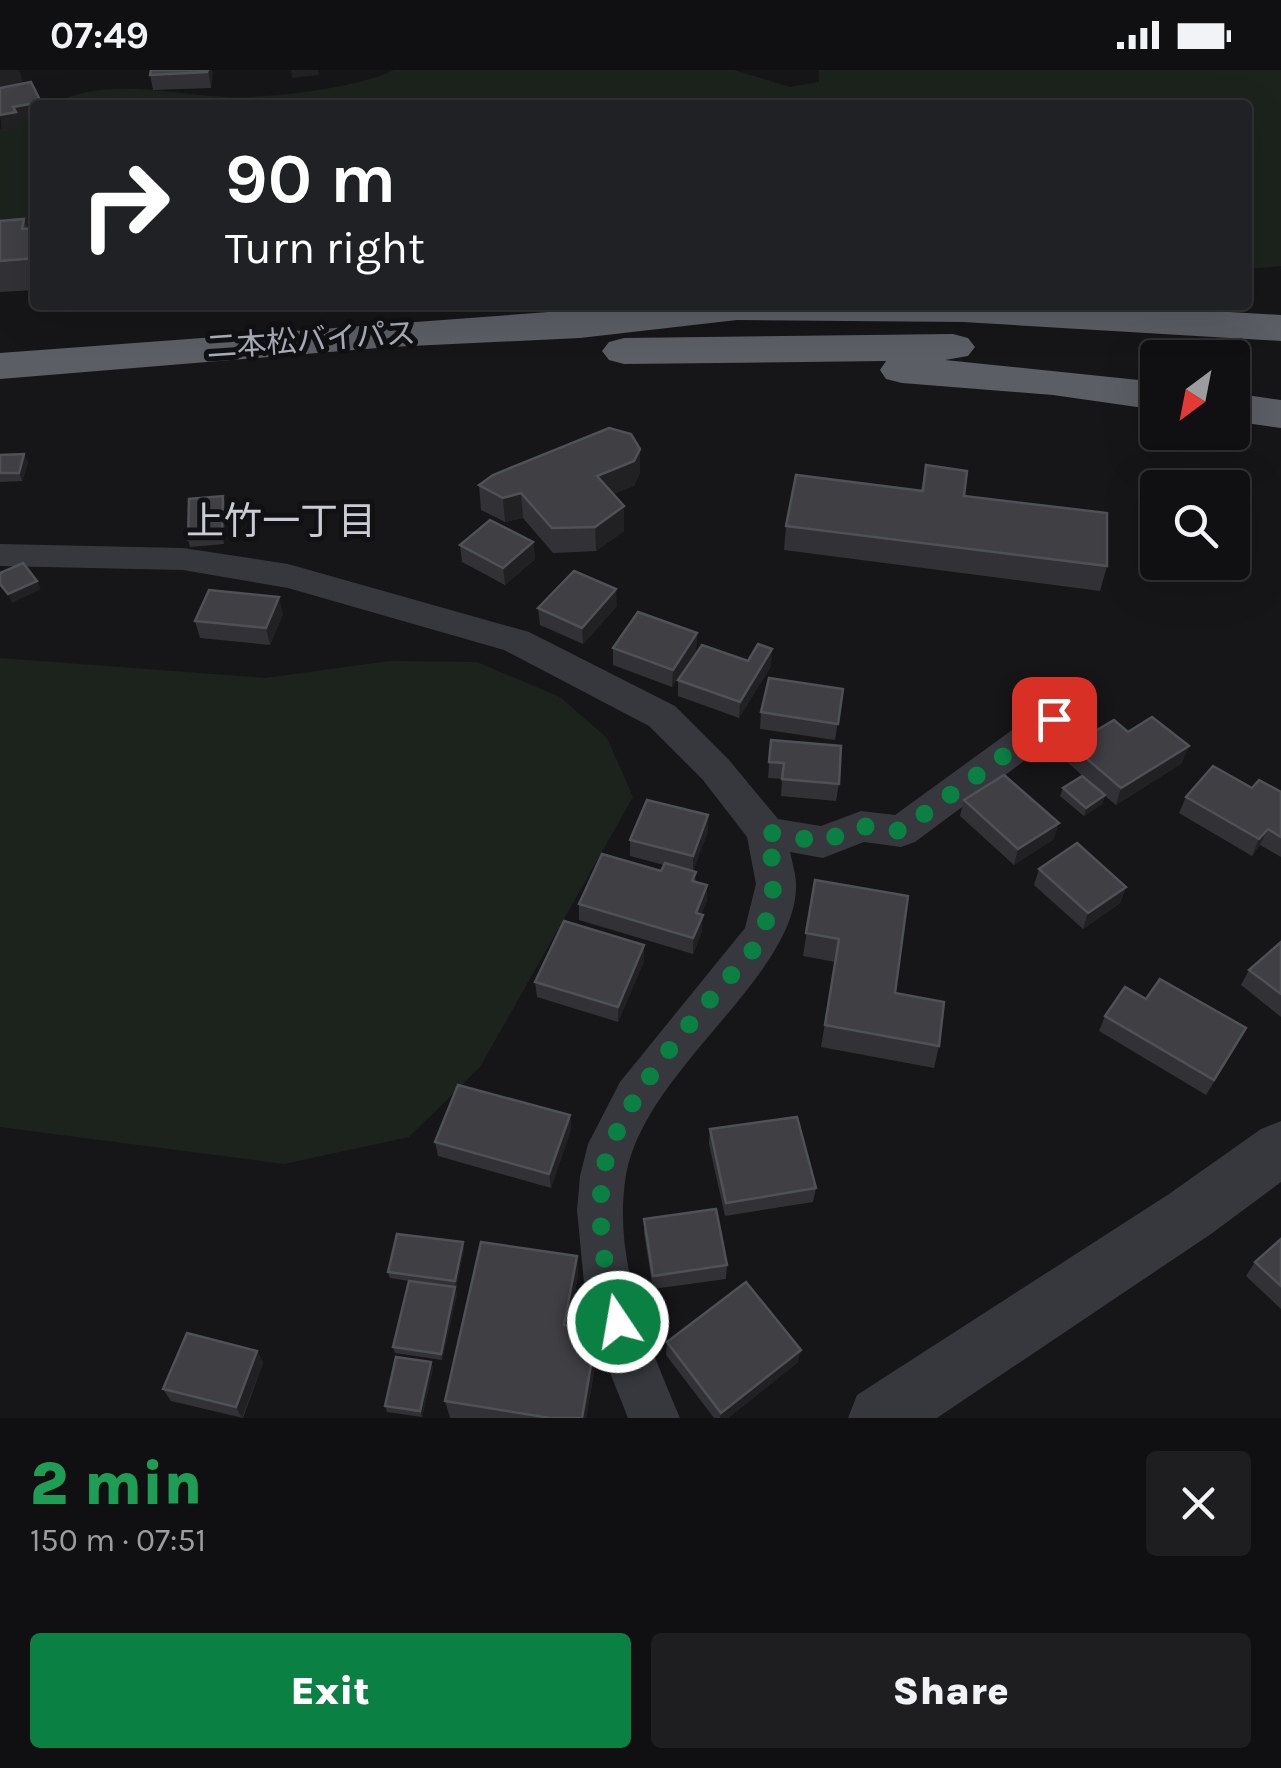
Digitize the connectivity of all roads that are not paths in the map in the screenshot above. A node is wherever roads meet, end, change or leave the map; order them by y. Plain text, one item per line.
1 (1252, 291) edge
2 (1281, 292) edge
3 (721, 310) edge
4 (980, 310) edge
5 (1281, 328) edge
6 (680, 350) junction
7 (1281, 354) edge
8 (0, 366) edge
9 (1140, 394) edge
10 (0, 395) edge
11 (1250, 410) edge
12 (1281, 414) edge
13 (0, 555) edge
14 (1054, 719) dead end
15 (766, 832) junction
16 (1281, 1148) edge
17 (654, 1418) edge
18 (880, 1418) edge

1 - 2 highway
3 - 8 highway, 二本松バイパス
4 - 5 highway, 二本松バイパス
6 - 7 highway, 二本松バイパス
6 - 9 highway
6 - 10 highway, 二本松バイパス
11 - 12 highway
13 - 15 street
14 - 15 street
15 - 17 street
16 - 18 street

